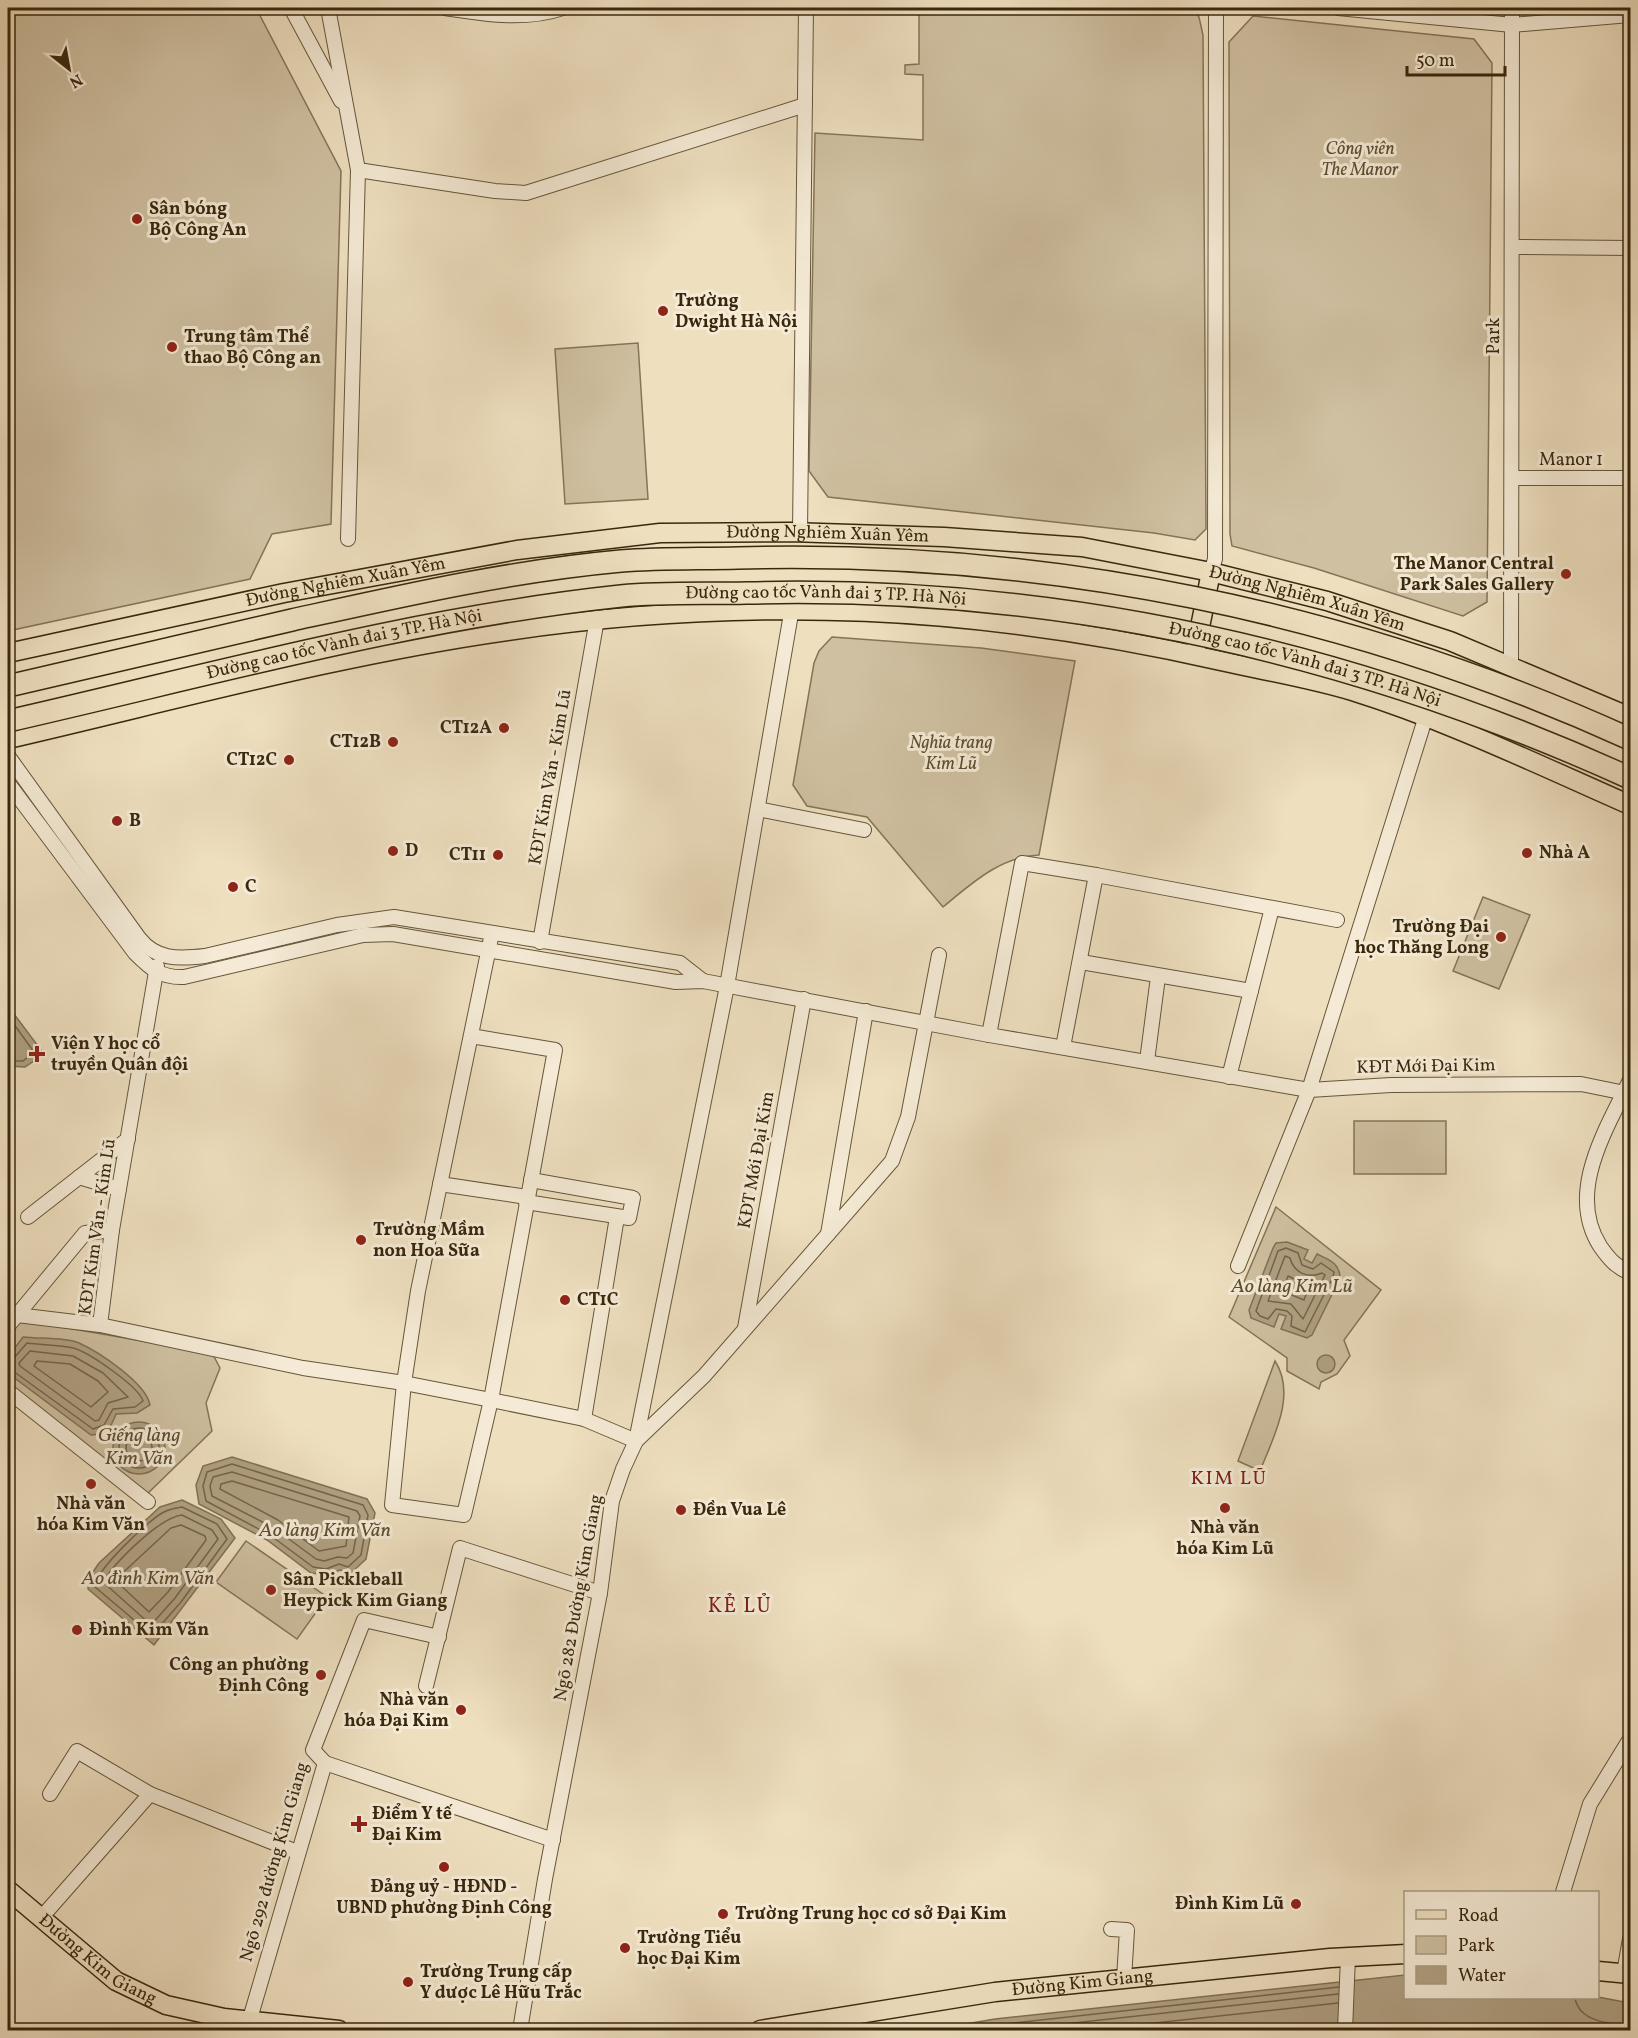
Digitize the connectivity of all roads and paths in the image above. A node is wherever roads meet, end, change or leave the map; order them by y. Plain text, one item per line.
1 (291, 8) edge
2 (328, 8) edge
3 (446, 8) edge
4 (563, 8) edge
5 (806, 8) edge
6 (1216, 8) edge
7 (1338, 8) edge
8 (1512, 8) edge
9 (1630, 15) edge
10 (1512, 25) junction
11 (805, 105) junction
12 (347, 110) junction
13 (358, 170) junction
14 (1513, 247) junction
15 (1630, 248) edge
16 (1512, 478) junction
17 (1630, 478) edge
18 (800, 532) junction
19 (348, 539) dead end
20 (1211, 572) junction
21 (792, 608) junction
22 (597, 619) junction
23 (8, 653) edge
24 (1195, 654) junction
25 (1511, 665) junction
26 (8, 686) edge
27 (1426, 716) junction
28 (1630, 717) edge
29 (8, 721) edge
30 (8, 739) edge
31 (1630, 739) edge
32 (8, 756) edge
33 (1630, 778) edge
34 (8, 783) edge
35 (1630, 805) edge
36 (758, 809) junction
37 (864, 830) dead end
38 (1096, 875) junction
39 (99, 881) junction
40 (88, 891) junction
41 (1272, 908) junction
42 (1338, 920) dead end
43 (423, 922) junction
44 (337, 925) junction
45 (492, 933) junction
46 (421, 937) junction
47 (339, 940) junction
48 (540, 942) junction
49 (490, 950) junction
50 (159, 955) junction
51 (939, 955) dead end
52 (1081, 962) junction
53 (680, 963) junction
54 (157, 973) junction
55 (1158, 977) junction
56 (703, 981) junction
57 (676, 982) junction
58 (727, 986) junction
59 (1251, 992) junction
60 (804, 999) junction
61 (866, 1011) junction
62 (928, 1023) junction
63 (989, 1035) junction
64 (471, 1036) junction
65 (1063, 1047) junction
66 (1147, 1061) junction
67 (1229, 1077) junction
68 (1629, 1089) edge
69 (1308, 1090) junction
70 (128, 1139) junction
71 (79, 1177) junction
72 (531, 1180) junction
73 (440, 1184) junction
74 (119, 1189) junction
75 (586, 1189) junction
76 (527, 1199) junction
77 (582, 1211) junction
78 (617, 1216) junction
79 (28, 1217) dead end
80 (112, 1230) junction
81 (828, 1234) junction
82 (1238, 1266) dead end
83 (1630, 1273) edge
84 (17, 1315) junction
85 (100, 1325) junction
86 (8, 1326) edge
87 (745, 1328) junction
88 (404, 1383) junction
89 (8, 1390) edge
90 (491, 1400) junction
91 (584, 1419) junction
92 (636, 1441) junction
93 (148, 1502) dead end
94 (600, 1593) junction
95 (439, 1637) junction
96 (426, 1686) dead end
97 (1630, 1739) edge
98 (325, 1763) junction
99 (50, 1794) dead end
100 (150, 1794) junction
101 (553, 1840) junction
102 (297, 1852) junction
103 (8, 1890) edge
104 (1564, 1891) edge
105 (41, 1918) junction
106 (1111, 1929) dead end
107 (1630, 1939) edge
108 (1404, 1954) edge
109 (1348, 1964) junction
110 (1599, 1971) edge
111 (1627, 1974) edge
112 (1124, 1979) junction
113 (249, 2022) junction
114 (339, 2031) edge
115 (520, 2031) edge
116 (760, 2031) edge
117 (1345, 2031) edge

1 - 12 street
2 - 12 street
3 - 4 street
5 - 11 street
6 - 20 street
7 - 10 street
8 - 10 street, Park
9 - 10 street
10 - 14 street, Park
11 - 13 street
11 - 18 street
12 - 13 street
13 - 19 street
14 - 15 street
14 - 16 street, Park
16 - 17 street, Manor 1
16 - 25 street, Park
18 - 20 main road, Đường Nghiêm Xuân Yêm
18 - 23 main road, Đường Nghiêm Xuân Yêm
20 - 24 main road
20 - 25 main road, Đường Nghiêm Xuân Yêm
21 - 22 main road
21 - 24 main road
21 - 36 street
22 - 30 main road
22 - 48 street, KĐT Kim Văn - Kim Lũ
24 - 27 main road
25 - 28 main road, Đường Nghiêm Xuân Yêm
26 - 31 highway, Đường cao tốc Vành đai 3 TP. Hà Nội, bridge
27 - 35 main road
27 - 69 street
29 - 33 highway, Đường cao tốc Vành đai 3 TP. Hà Nội, bridge
32 - 39 street
34 - 40 street
36 - 37 street
36 - 58 street
38 - 41 street
38 - 52 street
38 - 63 street
39 - 40 street
39 - 50 street
40 - 54 street
41 - 42 street
41 - 59 street
43 - 44 street
43 - 45 street
43 - 46 street
44 - 47 street
44 - 50 street
45 - 48 street
45 - 49 street
46 - 47 street
46 - 49 street
47 - 54 street
48 - 53 street
49 - 57 street
49 - 64 street
50 - 54 street, KĐT Kim Văn - Kim Lũ
51 - 62 street, Ngõ 282 Đường Kim Giang
52 - 55 street
52 - 65 street
53 - 56 street
53 - 57 street
54 - 70 street, KĐT Kim Văn - Kim Lũ
55 - 59 street
55 - 66 street
56 - 57 street
56 - 58 street, KĐT Mới Đại Kim
58 - 60 street, KĐT Mới Đại Kim
58 - 92 street
59 - 67 street
60 - 61 street, KĐT Mới Đại Kim
60 - 87 street, KĐT Mới Đại Kim
61 - 62 street, KĐT Mới Đại Kim
61 - 81 street
62 - 63 street, KĐT Mới Đại Kim
62 - 81 street, Ngõ 282 Đường Kim Giang
63 - 65 street, KĐT Mới Đại Kim
64 - 72 street
64 - 73 street
65 - 66 street, KĐT Mới Đại Kim
66 - 67 street, KĐT Mới Đại Kim
67 - 69 street, KĐT Mới Đại Kim
68 - 69 street, KĐT Mới Đại Kim
68 - 83 street, KĐT Mới Đại Kim
69 - 82 street
70 - 71 street
70 - 74 street, KĐT Kim Văn - Kim Lũ
71 - 74 street
71 - 79 street
72 - 75 street
72 - 76 street
73 - 76 street
73 - 88 street
74 - 80 street, KĐT Kim Văn - Kim Lũ
75 - 77 street
75 - 78 street
76 - 77 street
76 - 90 street
77 - 78 street
78 - 91 street
80 - 84 street
80 - 85 street, KĐT Kim Văn - Kim Lũ
81 - 87 street, Ngõ 282 Đường Kim Giang
84 - 85 street
84 - 86 street
85 - 88 street, KĐT Kim Văn - Kim Lũ
87 - 92 street, Ngõ 282 Đường Kim Giang
88 - 90 street, KĐT Kim Văn - Kim Lũ
88 - 90 street
89 - 93 street
90 - 91 street, KĐT Kim Văn - Kim Lũ
91 - 92 street, KĐT Kim Văn - Kim Lũ
92 - 94 street, Ngõ 282 Đường Kim Giang
94 - 95 street
94 - 101 street, Ngõ 282 Đường Kim Giang
95 - 96 street
95 - 98 street, Ngõ 292 đường Kim Giang
97 - 104 street
98 - 101 street
98 - 102 street, Ngõ 292 đường Kim Giang
99 - 100 street
100 - 102 street
100 - 105 street
101 - 115 street, Ngõ 282 Đường Kim Giang
102 - 113 street, Ngõ 292 đường Kim Giang
103 - 105 main road, Đường Kim Giang
105 - 113 main road, Đường Kim Giang
106 - 112 street
107 - 111 street
108 - 109 main road, Đường Kim Giang
109 - 112 main road, Đường Kim Giang
109 - 117 street
110 - 111 main road
112 - 116 main road, Đường Kim Giang
113 - 114 main road, Đường Kim Giang

